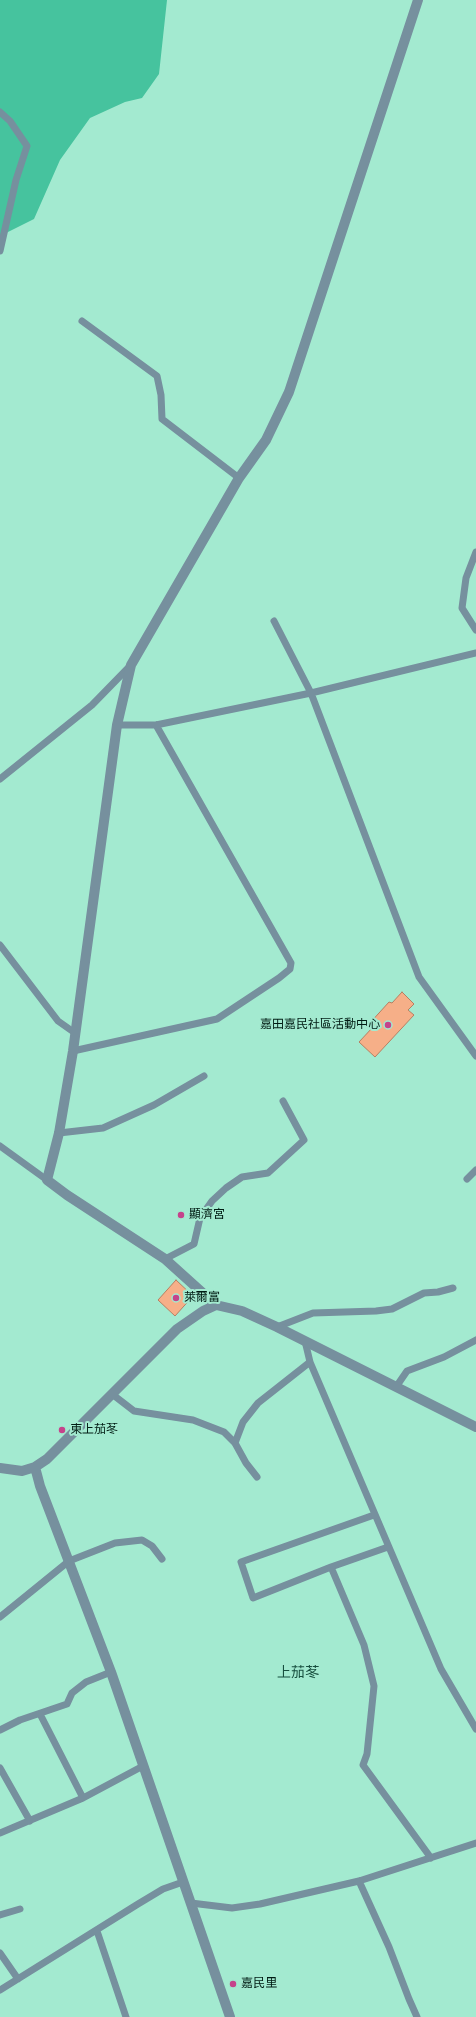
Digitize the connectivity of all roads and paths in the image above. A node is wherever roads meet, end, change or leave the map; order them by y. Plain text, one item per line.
1 (418, 0) edge
2 (0, 112) edge
3 (0, 251) edge
4 (82, 321) dead end
5 (239, 478) junction
6 (476, 552) edge
7 (274, 621) dead end
8 (476, 630) edge
9 (476, 653) edge
10 (131, 665) junction
11 (311, 693) junction
12 (117, 725) junction
13 (156, 725) junction
14 (0, 779) edge
15 (0, 945) edge
16 (76, 1033) junction
17 (73, 1051) junction
18 (476, 1056) edge
19 (204, 1076) dead end
20 (283, 1101) dead end
21 (59, 1133) junction
22 (0, 1146) edge
23 (476, 1170) edge
24 (468, 1179) dead end
25 (47, 1180) junction
26 (166, 1259) junction
27 (453, 1288) dead end
28 (216, 1305) junction
29 (277, 1327) junction
30 (476, 1340) edge
31 (305, 1341) junction
32 (310, 1362) junction
33 (396, 1387) junction
34 (112, 1394) junction
35 (476, 1427) edge
36 (235, 1443) junction
37 (35, 1467) junction
38 (0, 1468) edge
39 (257, 1477) dead end
40 (374, 1515) junction
41 (388, 1547) junction
42 (162, 1559) dead end
43 (69, 1561) junction
44 (331, 1567) junction
45 (0, 1617) edge
46 (111, 1672) junction
47 (40, 1714) junction
48 (476, 1729) edge
49 (0, 1730) edge
50 (143, 1766) junction
51 (0, 1768) edge
52 (83, 1798) junction
53 (30, 1821) junction
54 (0, 1833) edge
55 (476, 1843) edge
56 (431, 1858) junction
57 (359, 1881) junction
58 (183, 1882) junction
59 (191, 1903) junction
60 (20, 1909) dead end
61 (0, 1915) edge
62 (97, 1931) junction
63 (0, 1953) edge
64 (18, 1979) junction
65 (0, 1990) edge
66 (126, 2017) edge
67 (230, 2017) edge
68 (417, 2017) edge

1 - 5 street
2 - 3 lane
4 - 5 lane
5 - 10 street
6 - 8 lane
7 - 11 lane
9 - 11 lane
10 - 12 street
10 - 14 lane
11 - 13 lane
11 - 18 lane
12 - 13 lane
12 - 16 street
13 - 17 lane
15 - 16 lane
16 - 17 street
17 - 21 street
19 - 21 lane
20 - 26 lane
21 - 25 street
22 - 25 lane
23 - 24 lane
25 - 26 street
26 - 28 street
27 - 29 lane
28 - 29 street
28 - 34 street
29 - 31 street
30 - 33 lane
31 - 32 lane
31 - 33 street
32 - 36 lane
32 - 40 lane
33 - 35 street
34 - 36 lane
34 - 37 street
36 - 39 lane
37 - 38 street
37 - 43 street
40 - 41 lane
40 - 44 lane
41 - 44 lane
41 - 48 lane
42 - 43 lane
43 - 45 lane
43 - 46 street
44 - 56 lane
46 - 47 lane
46 - 50 street
47 - 49 lane
47 - 52 lane
50 - 52 lane
50 - 58 street
51 - 53 lane
52 - 53 lane
53 - 54 lane
55 - 56 lane
56 - 57 lane
57 - 59 lane
57 - 68 lane
58 - 59 street
58 - 62 lane
59 - 67 street
60 - 61 lane
62 - 64 lane
62 - 66 lane
63 - 64 lane
64 - 65 lane

